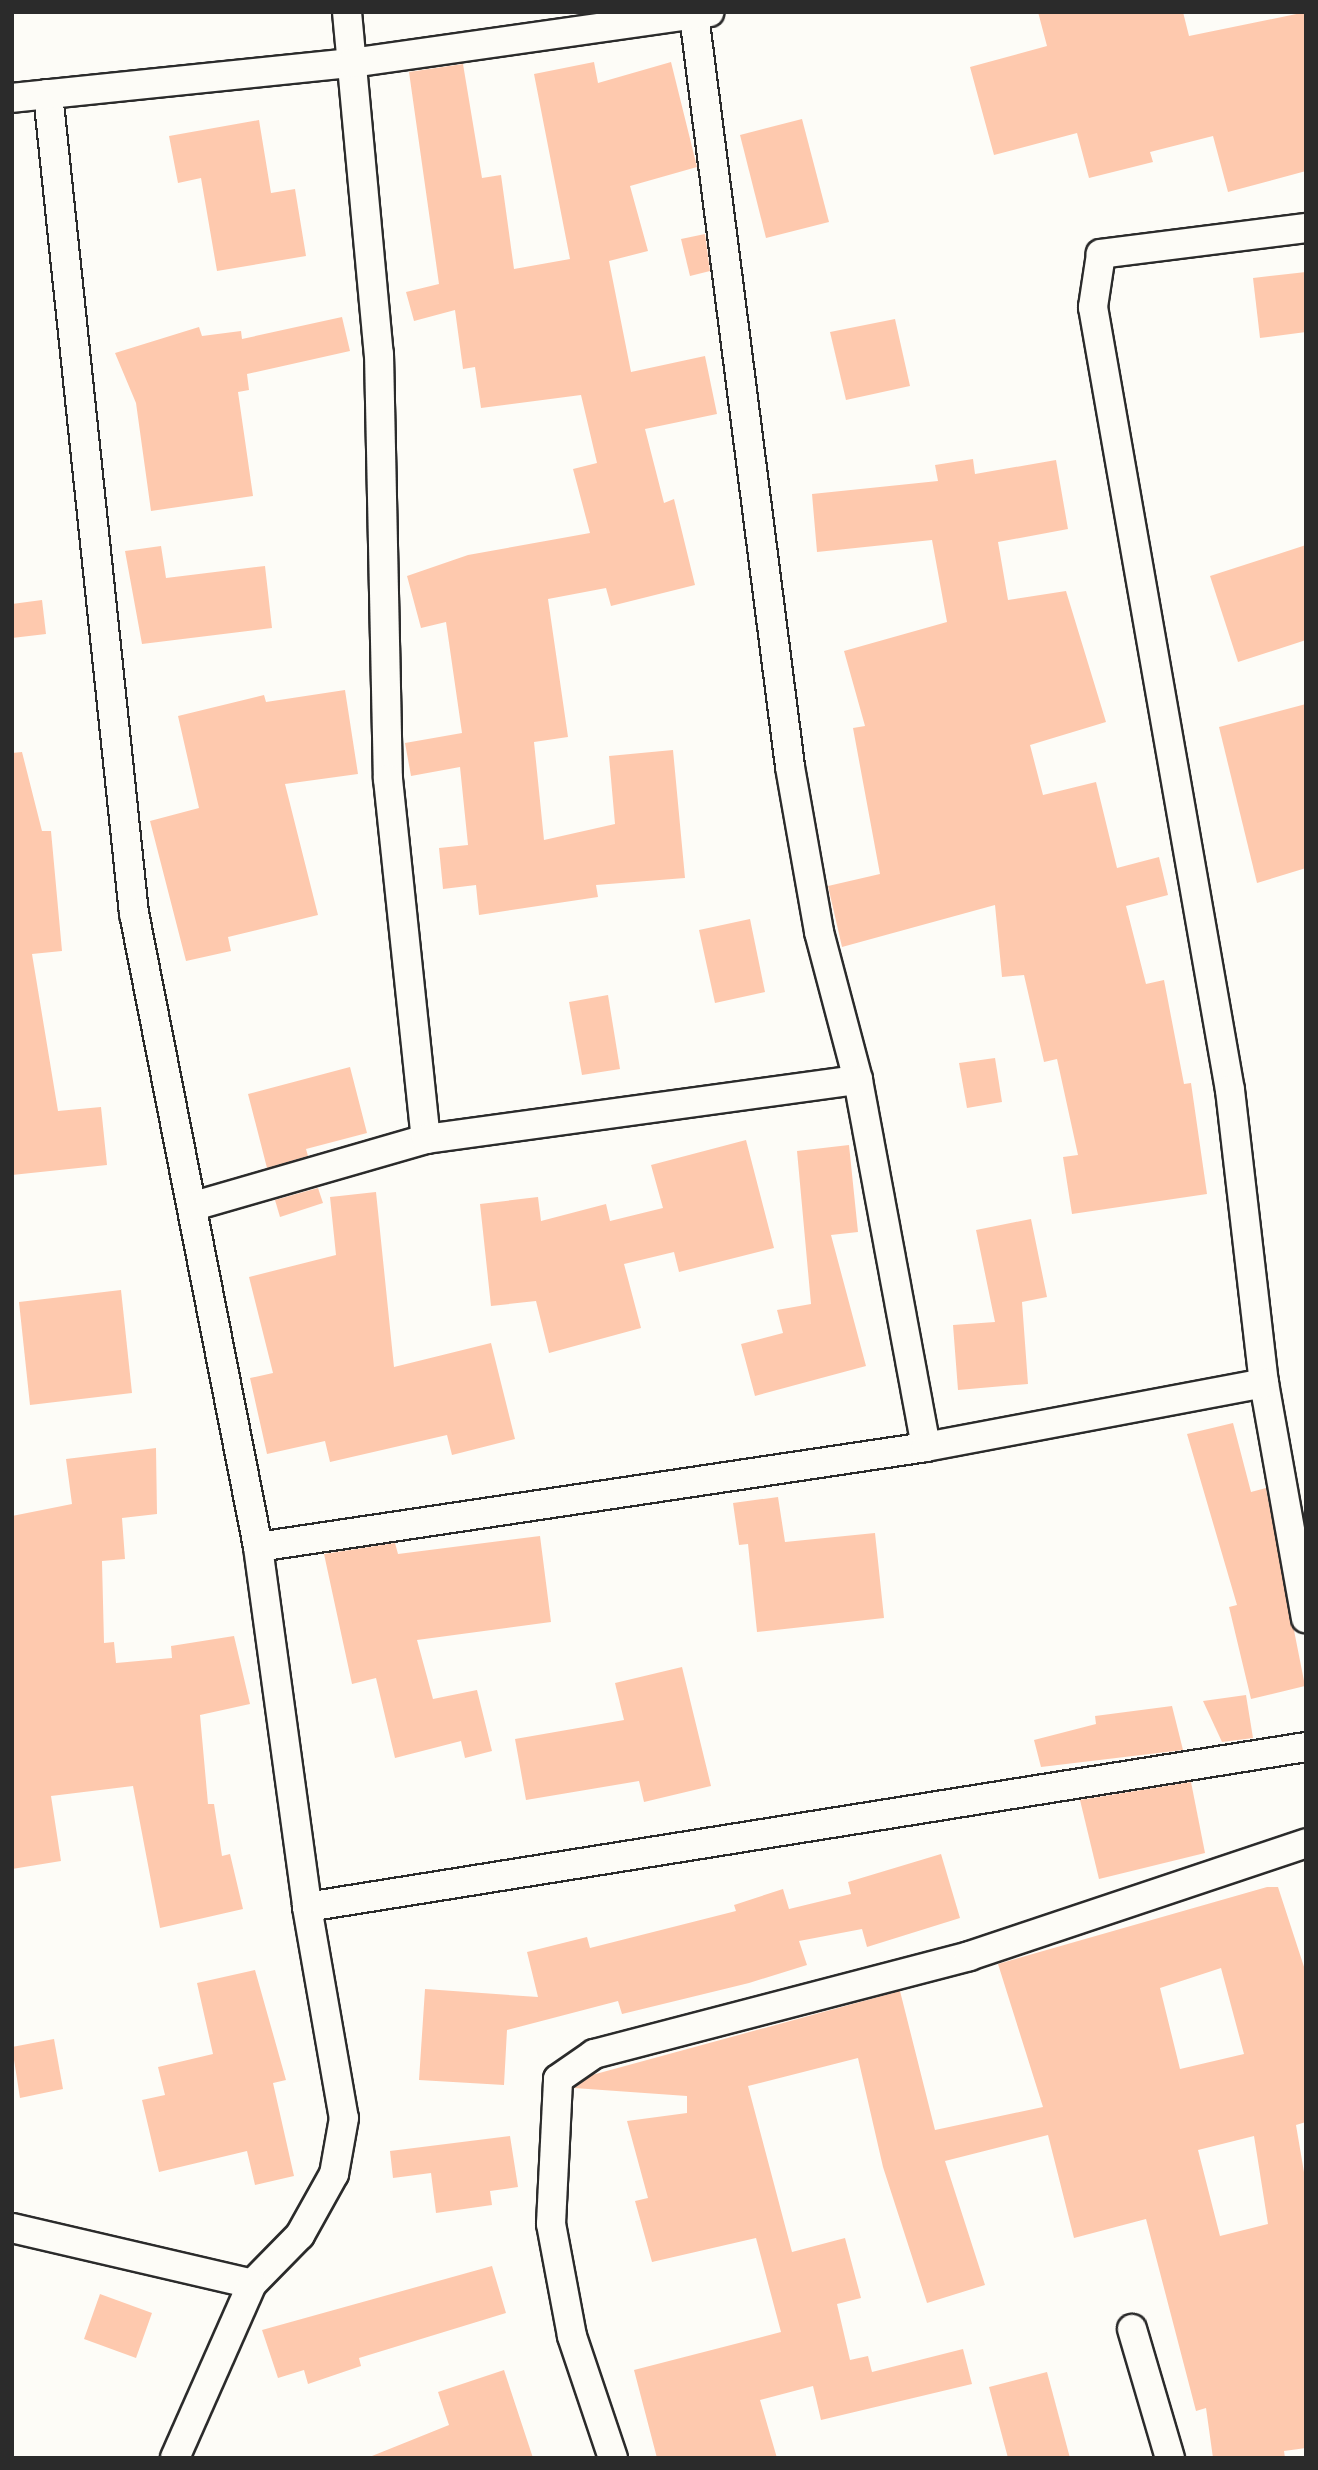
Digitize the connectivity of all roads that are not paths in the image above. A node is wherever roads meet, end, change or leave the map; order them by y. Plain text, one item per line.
1 (347, 12) edge
2 (701, 14) edge
3 (352, 63) junction
4 (48, 94) junction
5 (12, 98) edge
6 (1306, 228) edge
7 (858, 1080) junction
8 (426, 1139) junction
9 (194, 1206) junction
10 (1264, 1383) junction
11 (926, 1447) junction
12 (258, 1548) junction
13 (1306, 1618) edge
14 (1306, 1747) edge
15 (1306, 1843) edge
16 (307, 1907) junction
17 (12, 2228) edge
18 (252, 2284) junction
19 (1132, 2329) dead end
20 (175, 2458) edge
21 (612, 2458) edge
22 (1170, 2458) edge

1 - 3 street
2 - 3 street
2 - 7 street
3 - 4 street
3 - 8 street
4 - 5 street
4 - 9 street
6 - 10 street
7 - 8 street
7 - 11 street
8 - 9 street
9 - 12 street
10 - 11 street
10 - 13 street
11 - 12 street
12 - 16 street
14 - 16 street
15 - 21 street
16 - 18 street
17 - 18 street
18 - 20 street
19 - 22 street

